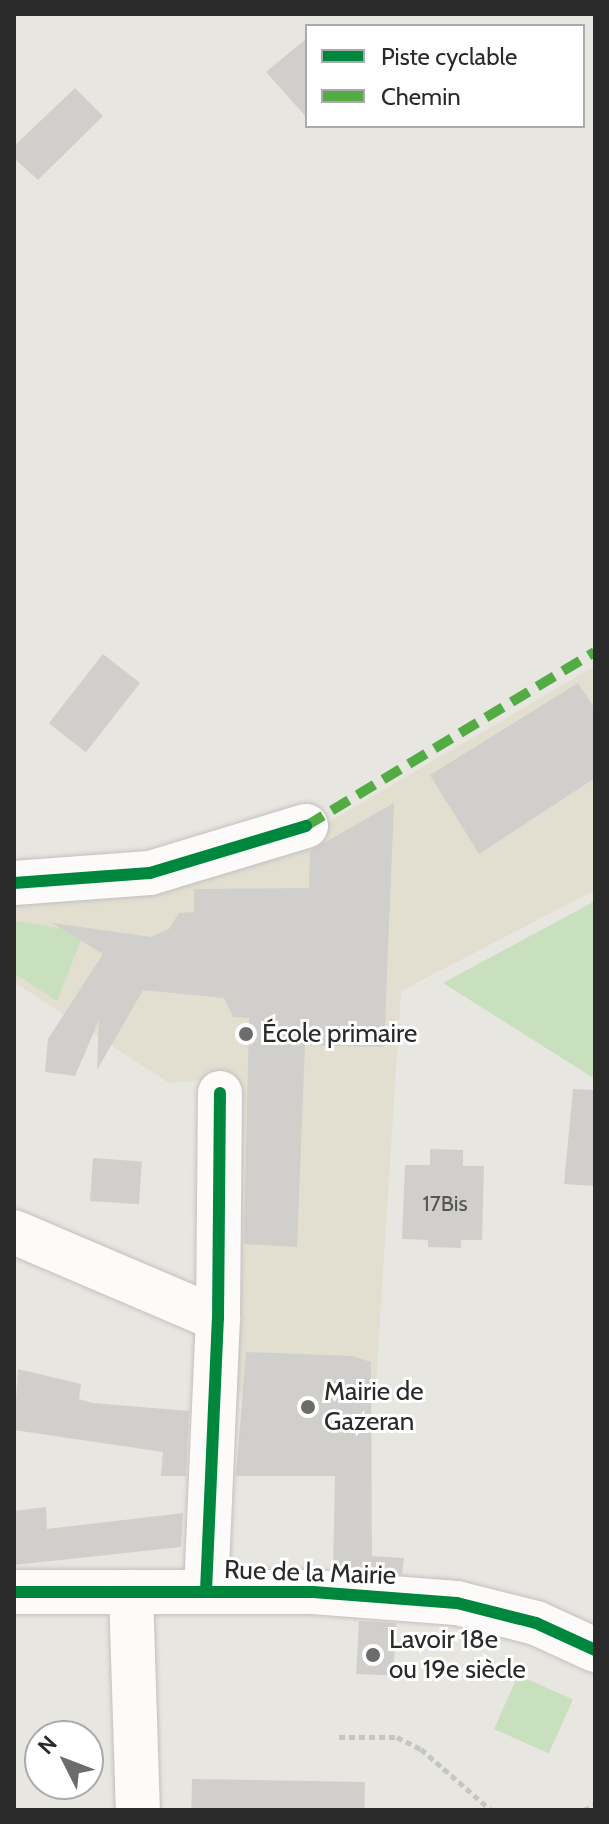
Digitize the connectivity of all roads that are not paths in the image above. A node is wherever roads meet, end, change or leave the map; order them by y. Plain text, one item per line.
1 (306, 826) dead end
2 (14, 883) edge
3 (220, 1093) dead end
4 (14, 1232) edge
5 (218, 1319) junction
6 (206, 1591) junction
7 (14, 1592) edge
8 (131, 1592) junction
9 (595, 1650) edge
10 (138, 1810) edge

1 - 2 street
3 - 5 street
4 - 5 street
5 - 6 street
6 - 8 street, Rue de la Mairie
6 - 9 street, Rue de la Mairie
7 - 8 street, Rue de la Mairie
8 - 10 street

